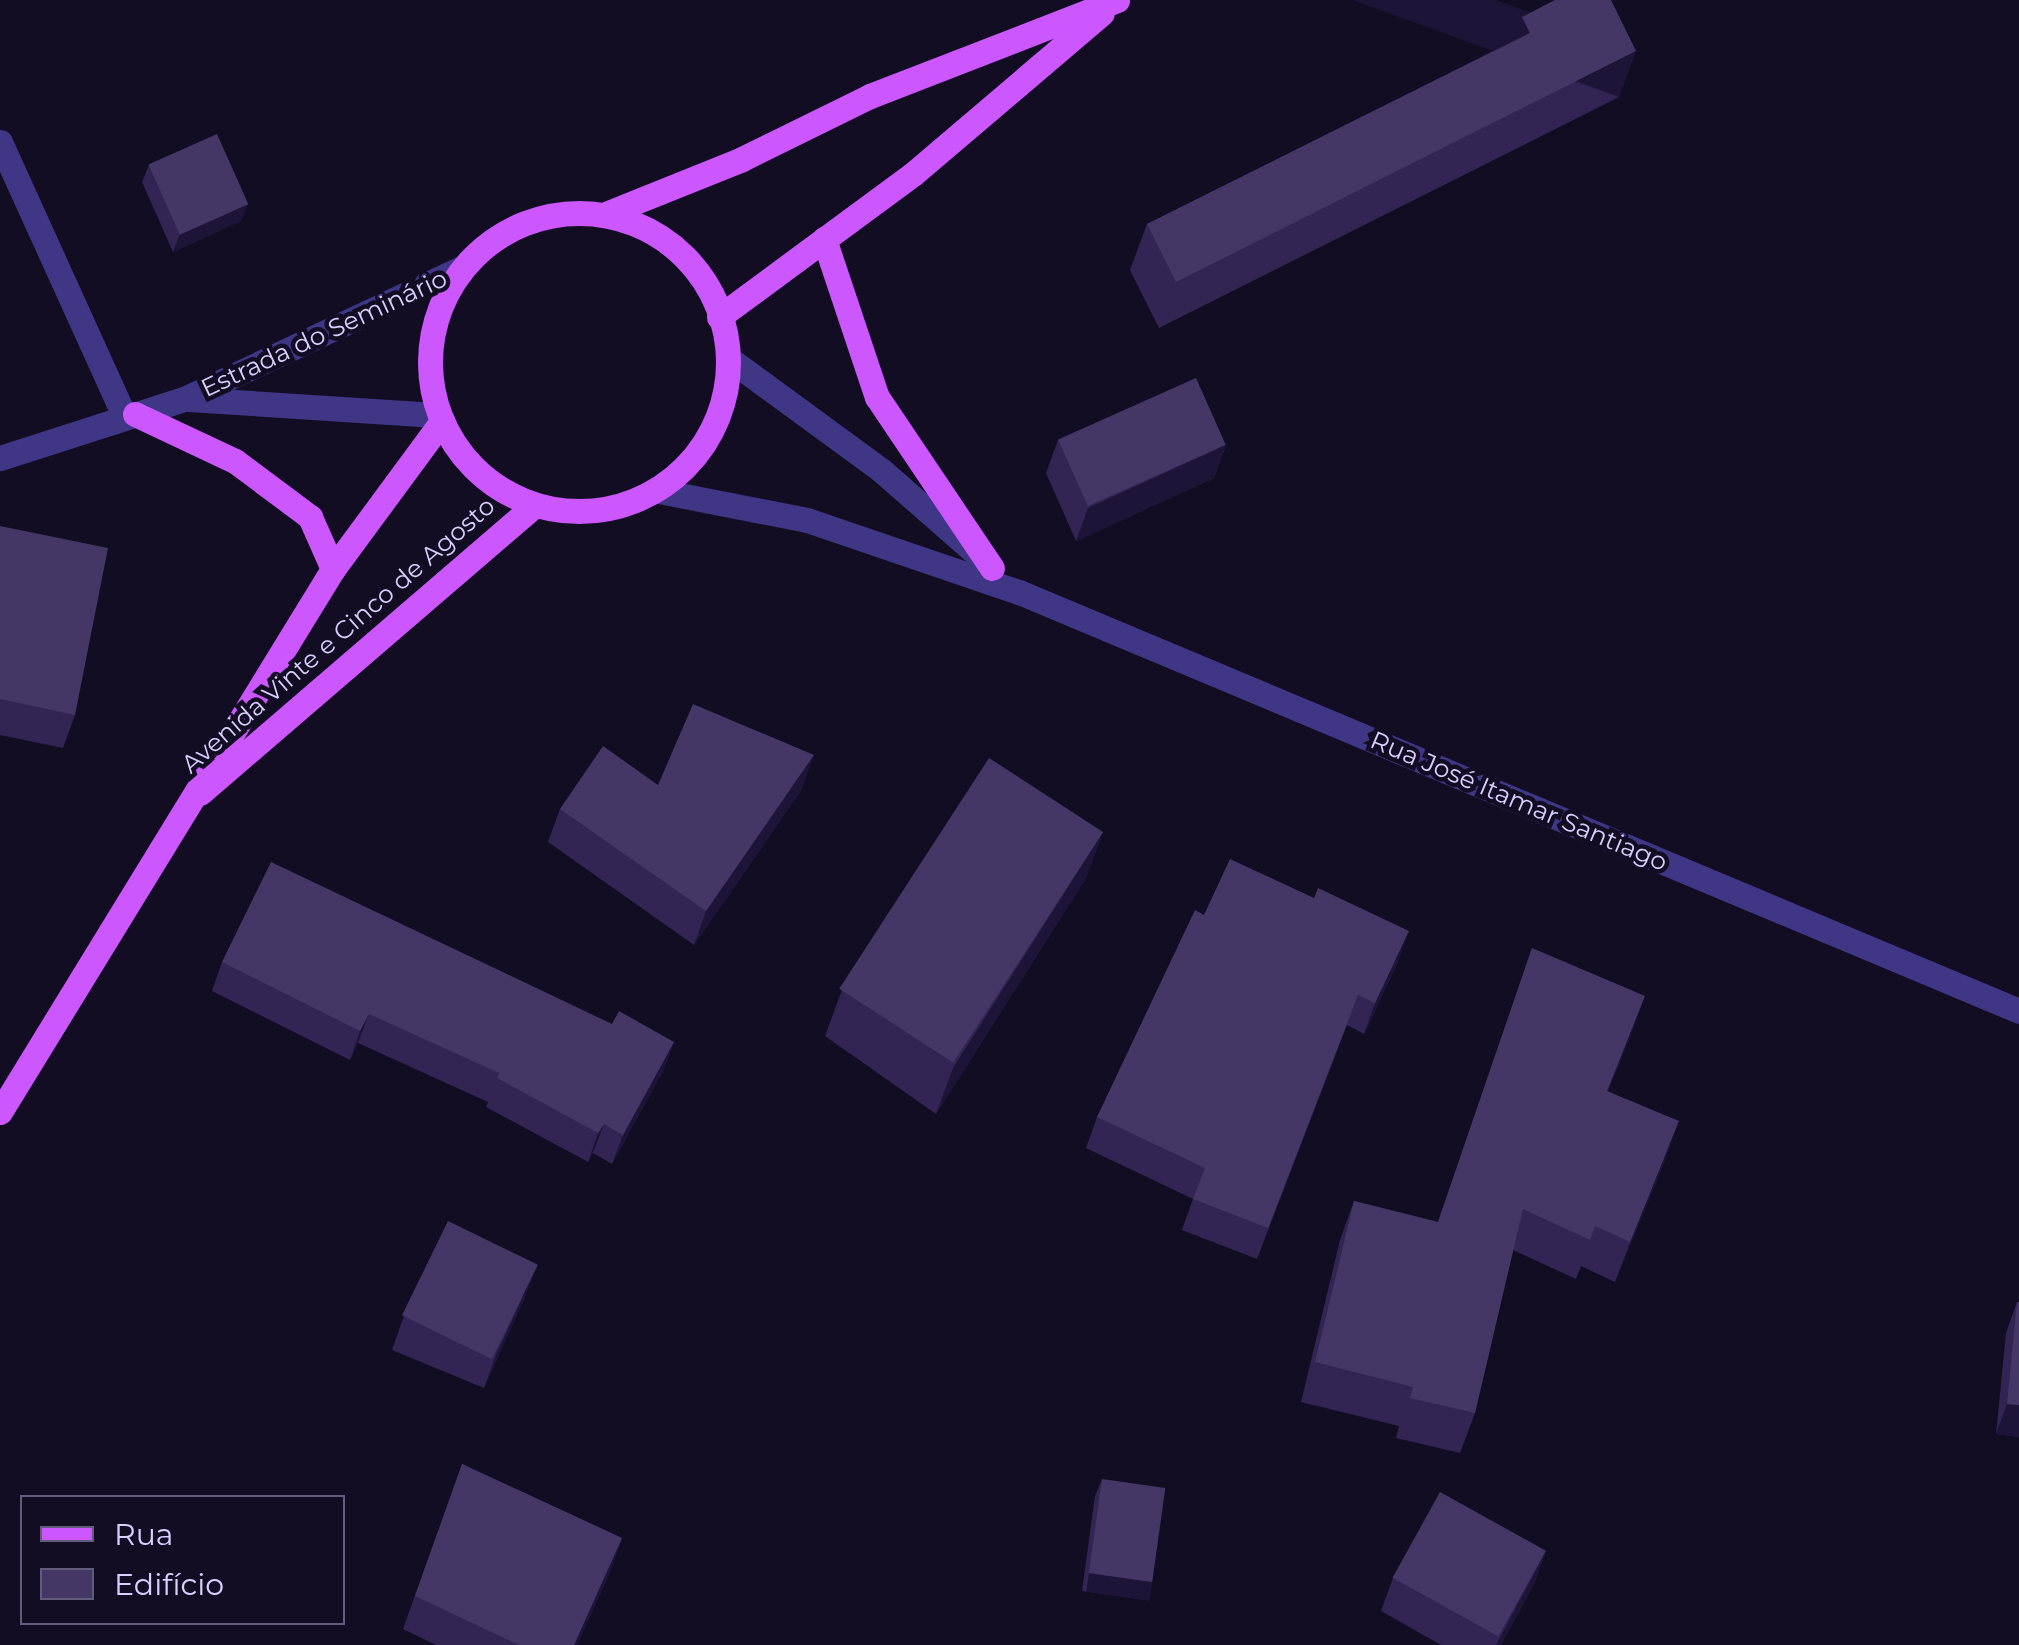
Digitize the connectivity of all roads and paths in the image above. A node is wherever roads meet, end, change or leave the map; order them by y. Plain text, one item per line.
1 (0, 142) edge
2 (608, 213) junction
3 (824, 239) junction
4 (463, 267) junction
5 (720, 316) junction
6 (728, 358) junction
7 (184, 398) junction
8 (130, 416) junction
9 (441, 418) junction
10 (0, 458) edge
11 (658, 491) junction
12 (534, 507) junction
13 (992, 568) junction
14 (334, 569) junction
15 (1019, 592) junction
16 (181, 810) junction
17 (2019, 1011) edge
18 (0, 1112) edge

1 - 8 street
2 - 3 main road
2 - 4 main road
2 - 5 main road
3 - 5 main road
3 - 13 main road
4 - 7 street, Estrada do Seminário
4 - 9 main road
5 - 6 main road
6 - 11 main road
6 - 13 street, Rua José Itamar Santiago
7 - 8 street, Estrada do Seminário
7 - 9 street, Estrada do Seminário
8 - 10 street, Estrada do Seminário
8 - 14 main road
9 - 12 main road
9 - 14 main road, Avenida Vinte e Cinco de Agosto
11 - 12 main road
11 - 15 street, Rua José Itamar Santiago
12 - 16 main road, Avenida Vinte e Cinco de Agosto
13 - 15 street, Rua José Itamar Santiago
14 - 16 main road, Avenida Vinte e Cinco de Agosto
15 - 17 street, Rua José Itamar Santiago
16 - 18 main road, Avenida Vinte e Cinco de Agosto

